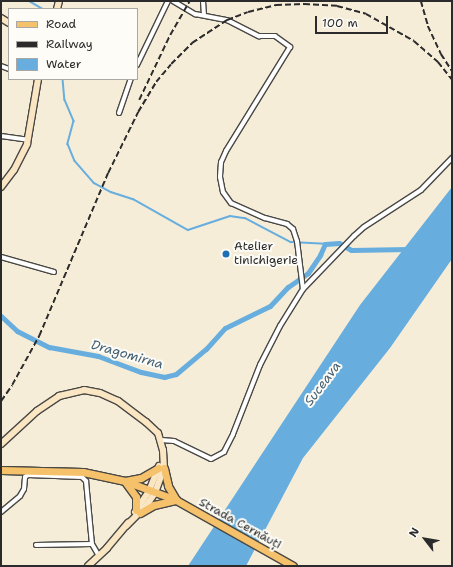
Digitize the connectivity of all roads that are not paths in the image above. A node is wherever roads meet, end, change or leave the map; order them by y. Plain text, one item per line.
1 (168, 1) edge
2 (173, 1) edge
3 (203, 1) edge
4 (204, 14) junction
5 (138, 62) edge
6 (38, 80) edge
7 (131, 80) edge
8 (119, 113) dead end
9 (1, 136) edge
10 (28, 140) junction
11 (452, 158) edge
12 (2, 185) edge
13 (1, 257) edge
14 (54, 272) dead end
15 (303, 289) junction
16 (161, 440) junction
17 (1, 444) edge
18 (161, 468) junction
19 (1, 470) edge
20 (125, 481) junction
21 (152, 492) junction
22 (176, 500) junction
23 (1, 512) edge
24 (138, 512) junction
25 (92, 544) junction
26 (36, 545) dead end
27 (99, 556) junction
28 (88, 566) edge
29 (293, 566) edge

1 - 5 street
2 - 4 street
3 - 4 street
4 - 15 street
6 - 10 street
7 - 8 street
9 - 10 street
10 - 12 street
11 - 15 street
13 - 14 street
15 - 16 street
16 - 17 street
16 - 18 street
18 - 20 main road
18 - 21 street
18 - 22 main road
19 - 20 main road, Strada Cernăuți
20 - 21 main road, Strada Cernăuți
20 - 24 main road
21 - 22 main road, Strada Cernăuți
21 - 24 street
22 - 24 main road
22 - 29 main road, Strada Cernăuți
23 - 25 street
24 - 27 street
25 - 26 street
25 - 27 street
27 - 28 street

